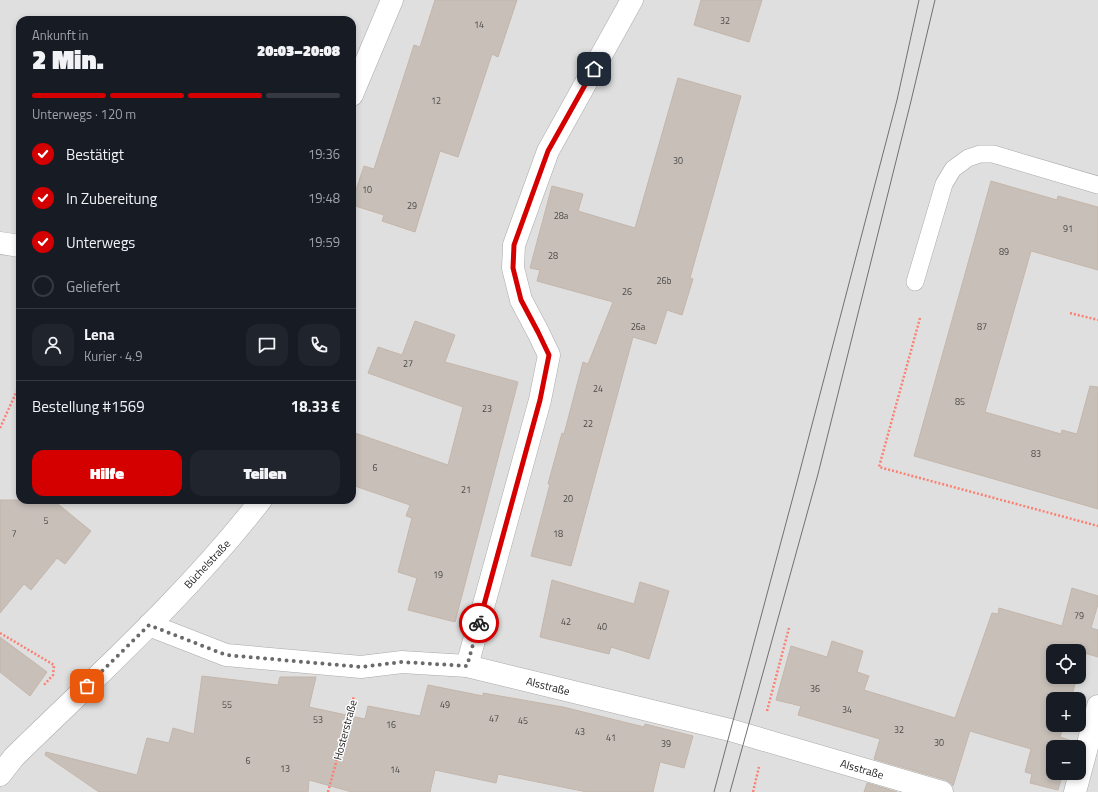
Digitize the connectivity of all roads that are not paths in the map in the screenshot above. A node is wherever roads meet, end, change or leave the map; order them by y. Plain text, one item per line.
1 (392, 0) edge
2 (632, 0) edge
3 (356, 86) edge
4 (1098, 185) edge
5 (0, 243) edge
6 (16, 245) edge
7 (915, 282) dead end
8 (259, 504) edge
9 (149, 625) junction
10 (467, 666) junction
11 (1098, 706) edge
12 (0, 775) edge
13 (942, 792) edge
14 (1074, 792) edge

1 - 3 street
2 - 10 street
4 - 7 lane
5 - 6 street
8 - 9 street, Büchelstraße
9 - 10 street, Alsstraße
9 - 12 street, Büchelstraße
10 - 13 street, Alsstraße
11 - 14 street

